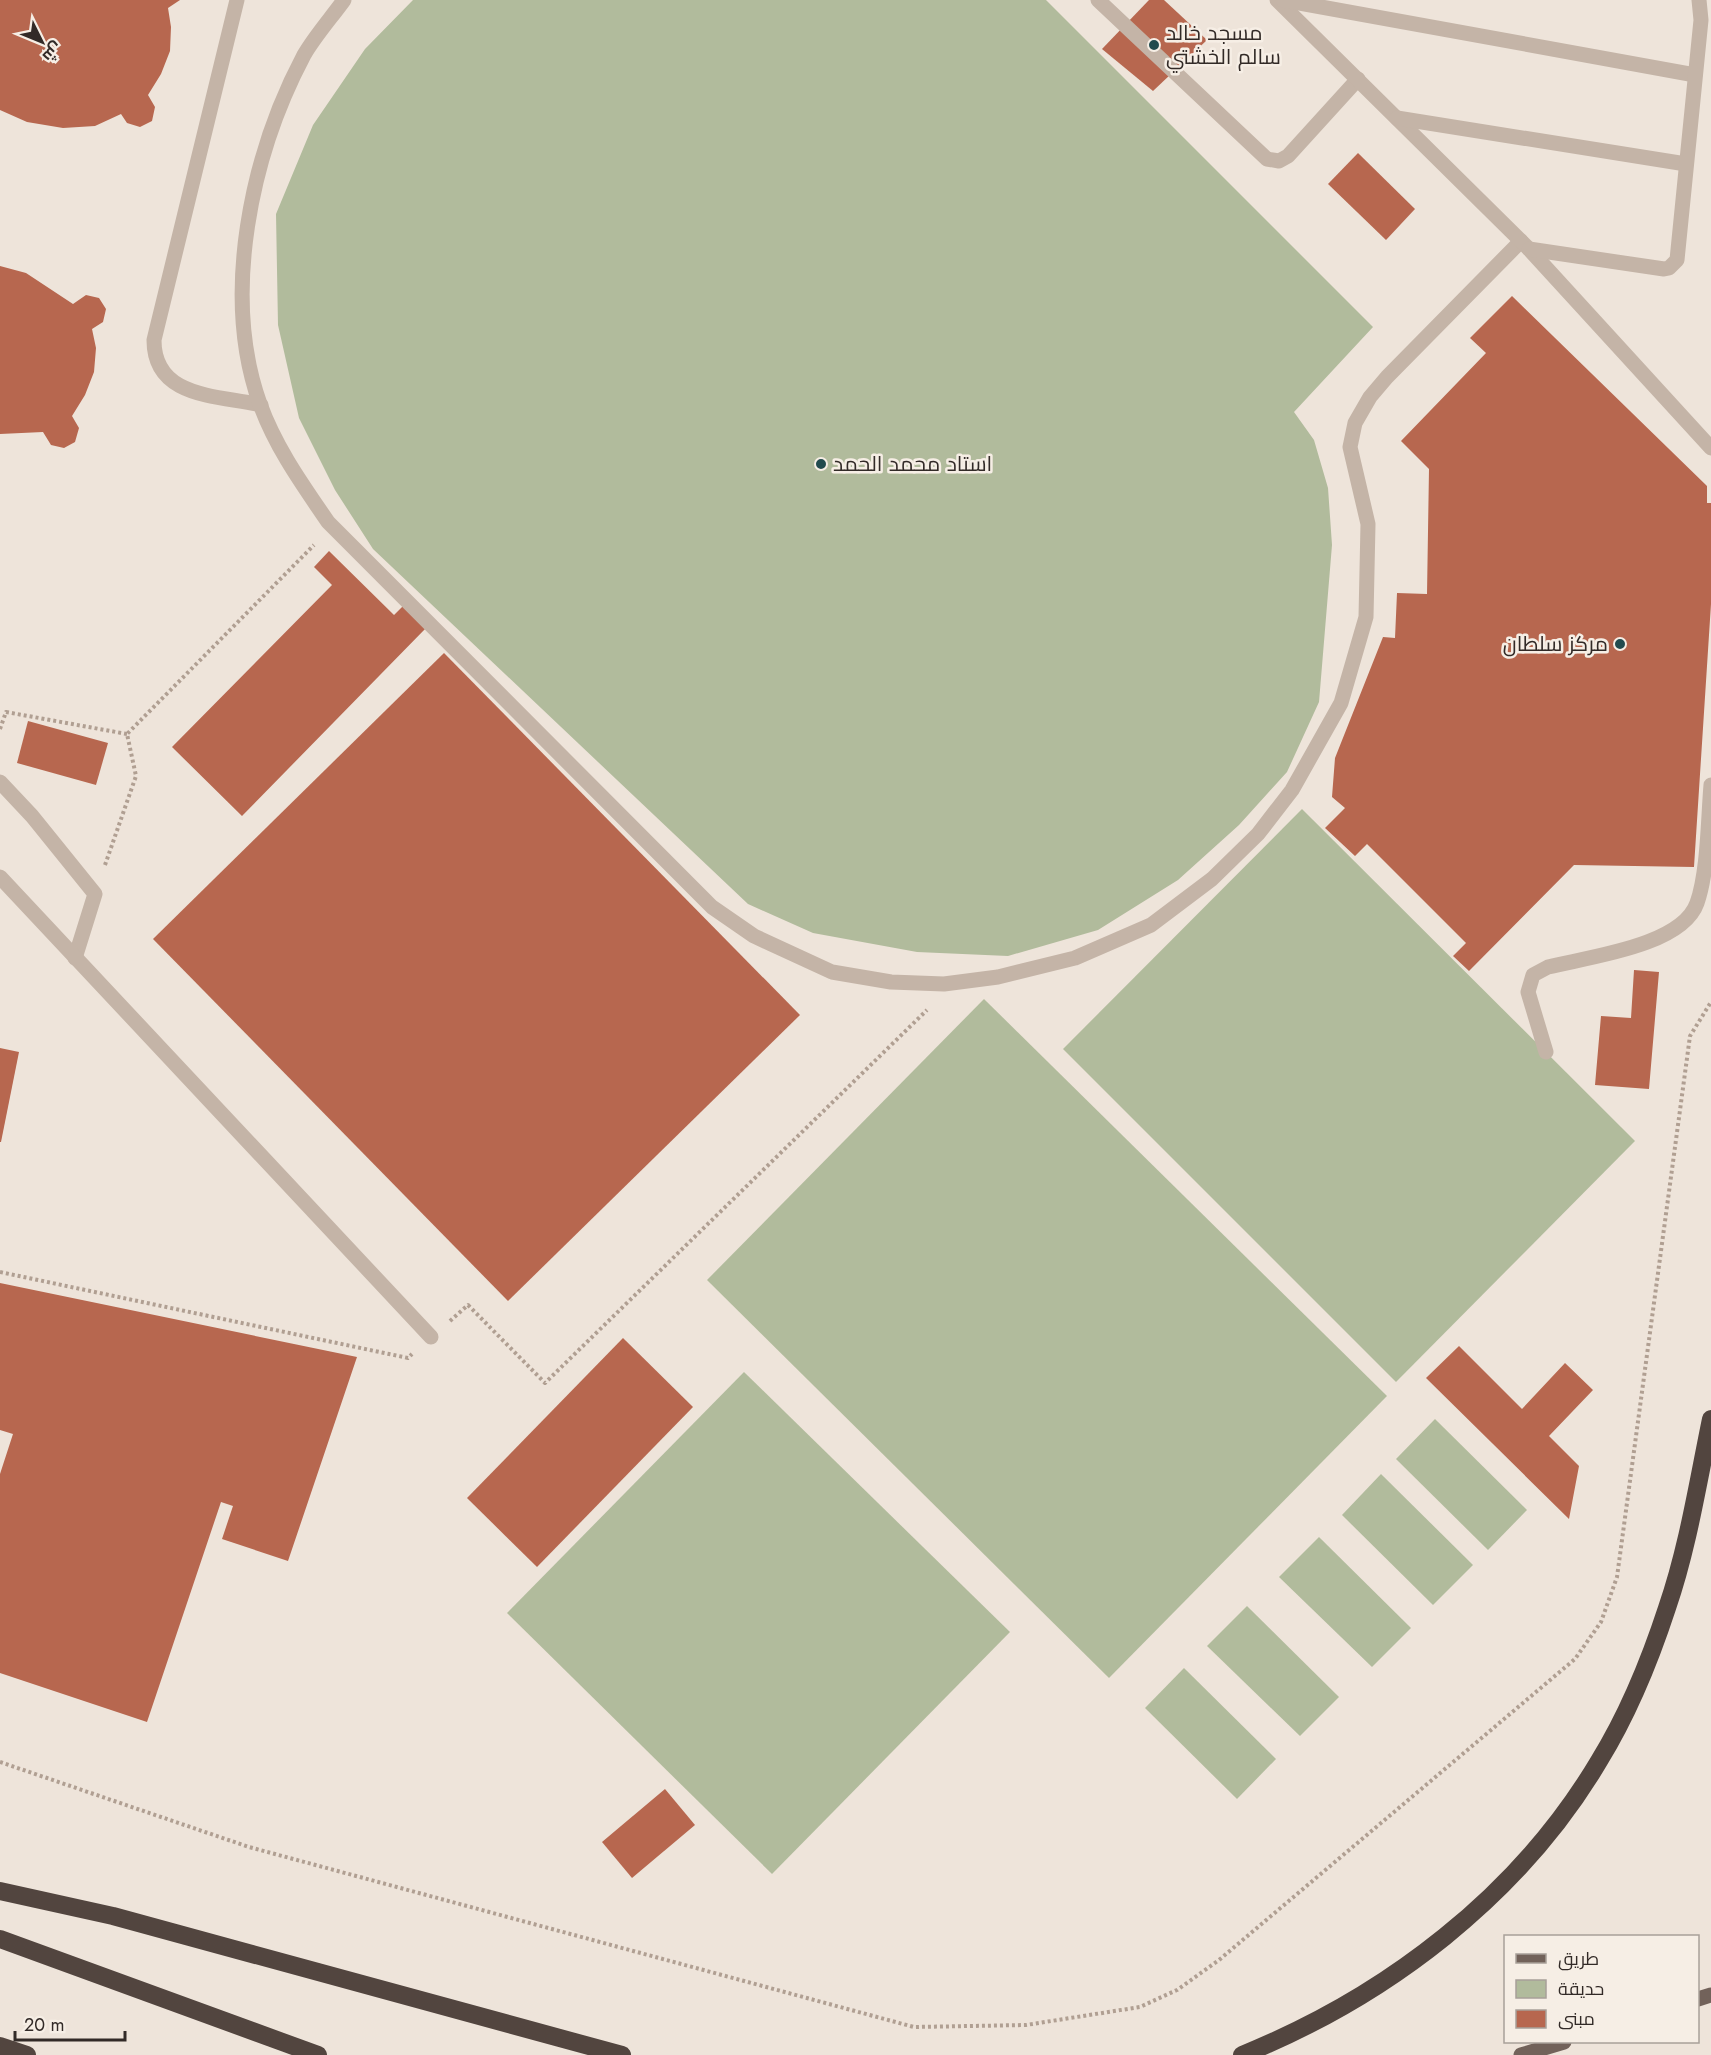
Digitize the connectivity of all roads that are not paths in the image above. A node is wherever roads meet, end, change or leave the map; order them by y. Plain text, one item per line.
1 (237, 0) edge
2 (344, 0) edge
3 (1098, 0) edge
4 (1277, 0) edge
5 (1283, 0) edge
6 (1699, 0) edge
7 (1695, 75) junction
8 (1359, 80) junction
9 (1397, 118) junction
10 (1686, 164) junction
11 (1525, 245) junction
12 (261, 405) junction
13 (1711, 448) edge
14 (0, 782) edge
15 (1711, 785) edge
16 (0, 877) edge
17 (75, 958) junction
18 (1546, 1052) dead end
19 (431, 1337) road end
20 (1711, 1419) edge
21 (0, 1891) edge
22 (0, 1939) edge
23 (1561, 2043) edge
24 (0, 2046) edge
25 (27, 2055) edge
26 (318, 2055) edge
27 (622, 2055) edge
28 (1242, 2055) edge
29 (1521, 2055) edge

1 - 12 lane
2 - 12 lane
3 - 8 lane
4 - 8 lane
5 - 7 lane
6 - 7 lane
7 - 10 lane
8 - 9 lane
9 - 10 lane
9 - 11 lane
10 - 11 lane
11 - 12 lane
11 - 13 lane
14 - 17 lane
15 - 18 lane
16 - 17 lane
17 - 19 lane
20 - 28 highway
21 - 27 highway
22 - 26 highway
23 - 29 main road
24 - 25 highway

